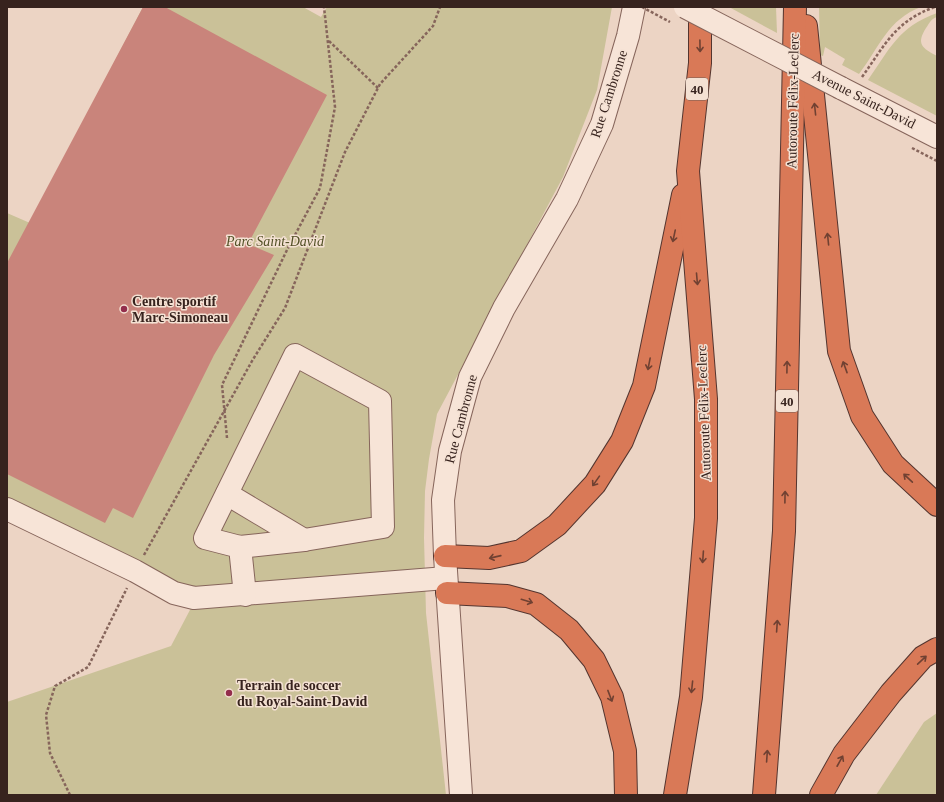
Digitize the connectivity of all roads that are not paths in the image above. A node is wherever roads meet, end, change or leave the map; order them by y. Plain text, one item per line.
1 (634, 7) edge
2 (685, 7) edge
3 (700, 7) edge
4 (795, 7) edge
5 (804, 7) edge
6 (937, 137) edge
7 (688, 171) junction
8 (227, 494) junction
9 (937, 505) edge
10 (7, 509) edge
11 (304, 540) junction
12 (240, 547) junction
13 (445, 556) junction
14 (446, 586) junction
15 (245, 595) junction
16 (937, 648) edge
17 (461, 795) edge
18 (626, 795) edge
19 (675, 795) edge
20 (764, 795) edge
21 (822, 795) edge

1 - 13 street, Rue Cambronne
2 - 6 street, Avenue Saint-David, bridge
3 -> 7 highway, Autoroute Félix-Leclerc / 40
20 -> 4 highway, Autoroute Félix-Leclerc / 40
9 -> 5 highway
7 -> 13 highway
7 -> 19 highway, Autoroute Félix-Leclerc / 40
8 - 11 street
8 - 11 street
8 - 12 street
10 - 15 street
11 - 12 street
12 - 15 street
13 - 14 street, Rue Cambronne
14 - 15 street
14 - 17 street, Rue Cambronne
14 -> 18 highway
21 -> 16 highway

